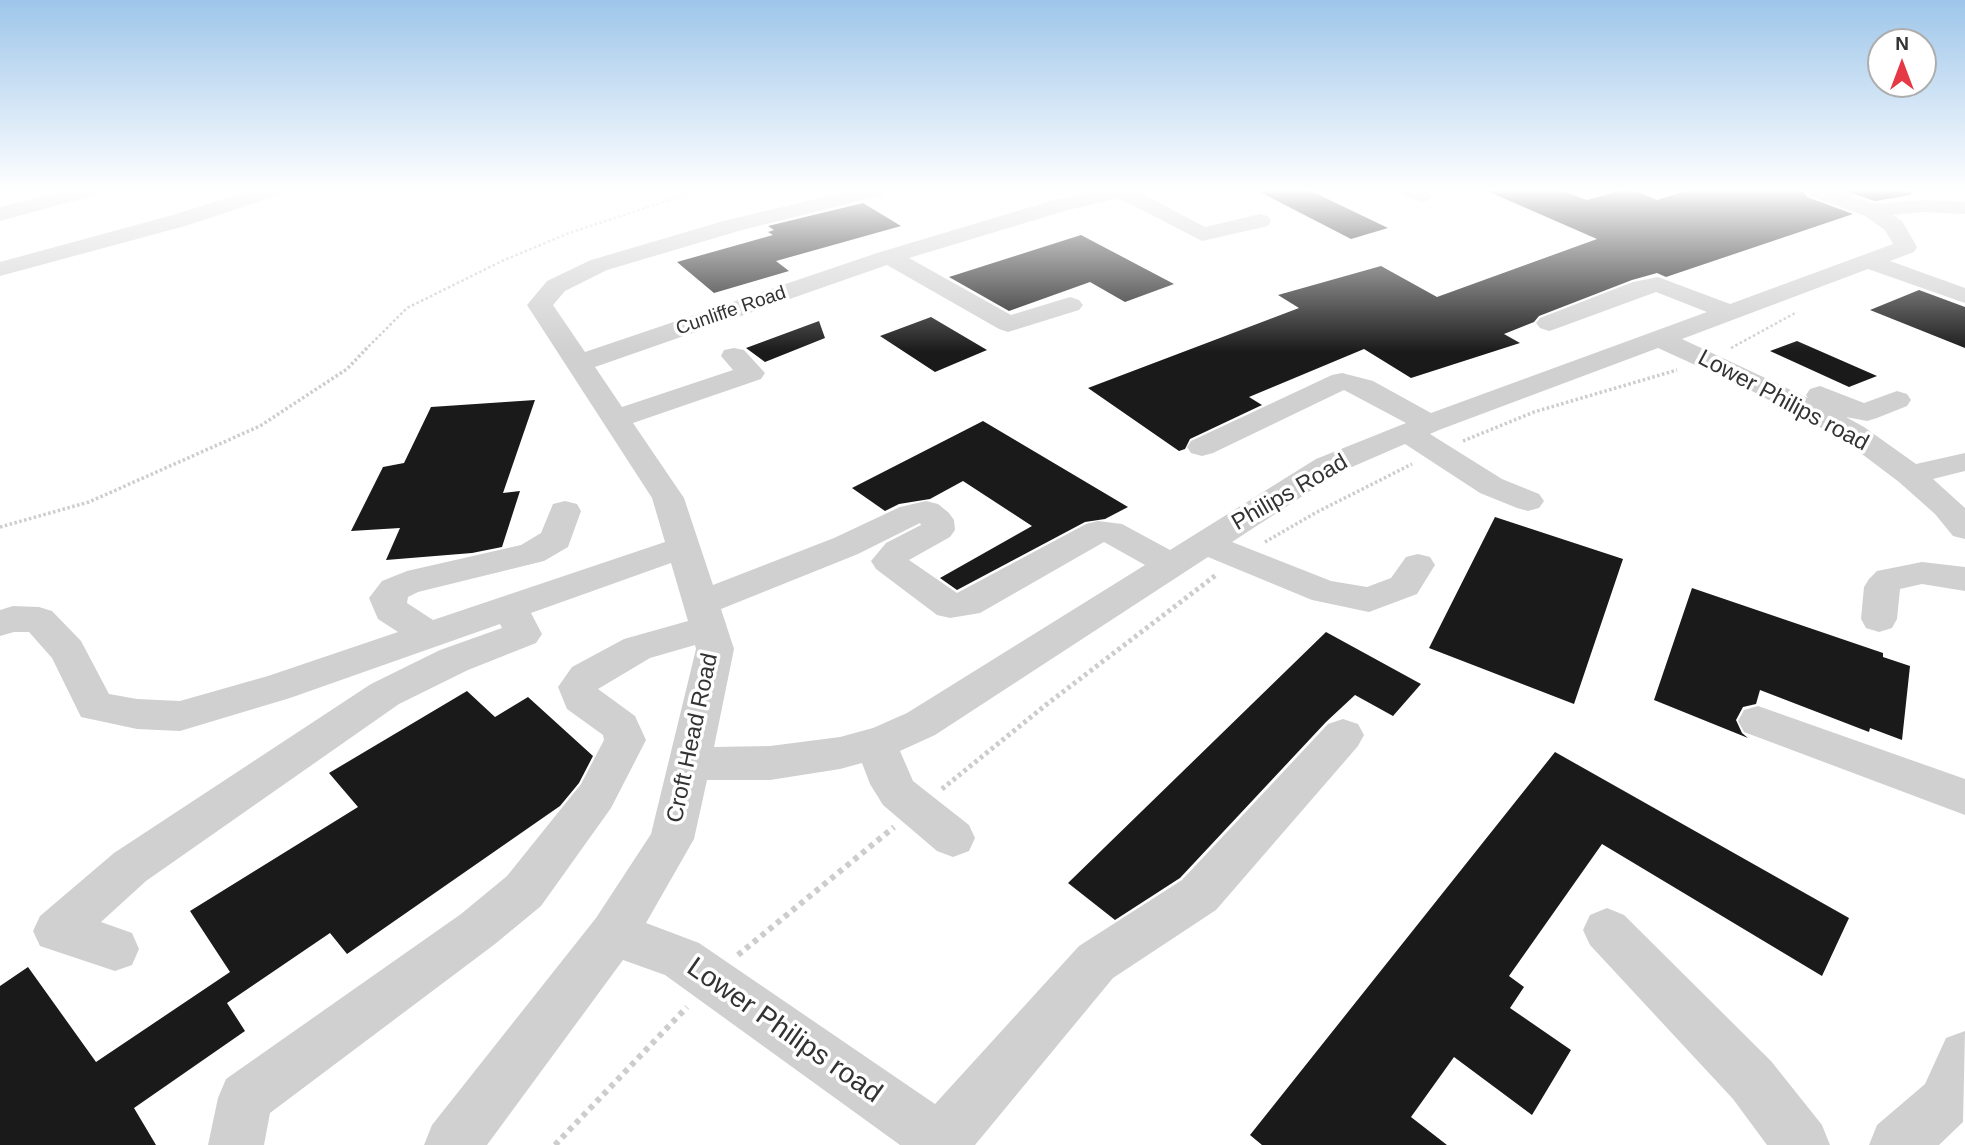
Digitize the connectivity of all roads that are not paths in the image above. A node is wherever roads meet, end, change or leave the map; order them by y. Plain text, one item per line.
1 (90, 244) edge
2 (669, 244) edge
3 (932, 244) edge
4 (1905, 244) edge
5 (890, 257) junction
6 (1867, 261) junction
7 (1, 268) edge
8 (1965, 296) edge
9 (1070, 305) dead end
10 (1731, 313) junction
11 (1549, 323) dead end
12 (1658, 338) junction
13 (734, 356) dead end
14 (1763, 362) dead end
15 (580, 363) junction
16 (1789, 390) junction
17 (1897, 400) dead end
18 (617, 419) junction
19 (1419, 439) junction
20 (1202, 447) dead end
21 (1965, 462) edge
22 (1910, 475) junction
23 (1528, 501) dead end
24 (565, 511) dead end
25 (1959, 514) edge
26 (681, 548) junction
27 (1213, 557) junction
28 (1171, 565) junction
29 (1418, 565) dead end
30 (1965, 579) edge
31 (510, 607) junction
32 (704, 616) junction
33 (1879, 619) dead end
34 (0, 623) edge
35 (421, 638) junction
36 (1758, 721) dead end
37 (1343, 735) dead end
38 (876, 743) junction
39 (691, 764) junction
40 (1965, 797) edge
41 (953, 838) dead end
42 (1607, 930) dead end
43 (613, 934) junction
44 (115, 949) dead end
45 (1965, 1057) edge
46 (943, 1142) edge
47 (236, 1145) edge
48 (452, 1145) edge
49 (1802, 1145) edge
50 (1897, 1145) edge

1 - 7 street
2 - 15 street, Croft Head Road
3 - 5 street, Cunliffe Road
4 - 6 street, Philips Road
5 - 9 street
5 - 15 street, Cunliffe Road
6 - 8 street
6 - 10 street, Philips Road
10 - 11 street
10 - 12 street, Philips Road
12 - 16 street, Lower Philips road
12 - 19 street, Philips Road
13 - 18 street
14 - 16 street
15 - 18 street, Croft Head Road
16 - 17 street
16 - 22 street, Lower Philips road
18 - 26 street, Croft Head Road
19 - 20 street
19 - 23 street
19 - 27 street, Philips Road
21 - 22 street
22 - 25 street, Lower Philips road
24 - 35 street
26 - 31 street
26 - 32 street, Croft Head Road
27 - 28 street, Philips Road
27 - 29 street
28 - 32 street
28 - 38 street, Philips Road
30 - 33 street
31 - 35 street
31 - 44 street
32 - 39 street, Croft Head Road
32 - 47 street
34 - 35 street
36 - 40 street
37 - 46 street
38 - 39 street, Philips Road
38 - 41 street
39 - 43 street, Croft Head Road
42 - 49 street
43 - 46 street, Lower Philips road
43 - 48 street, Croft Head Road
45 - 50 street

